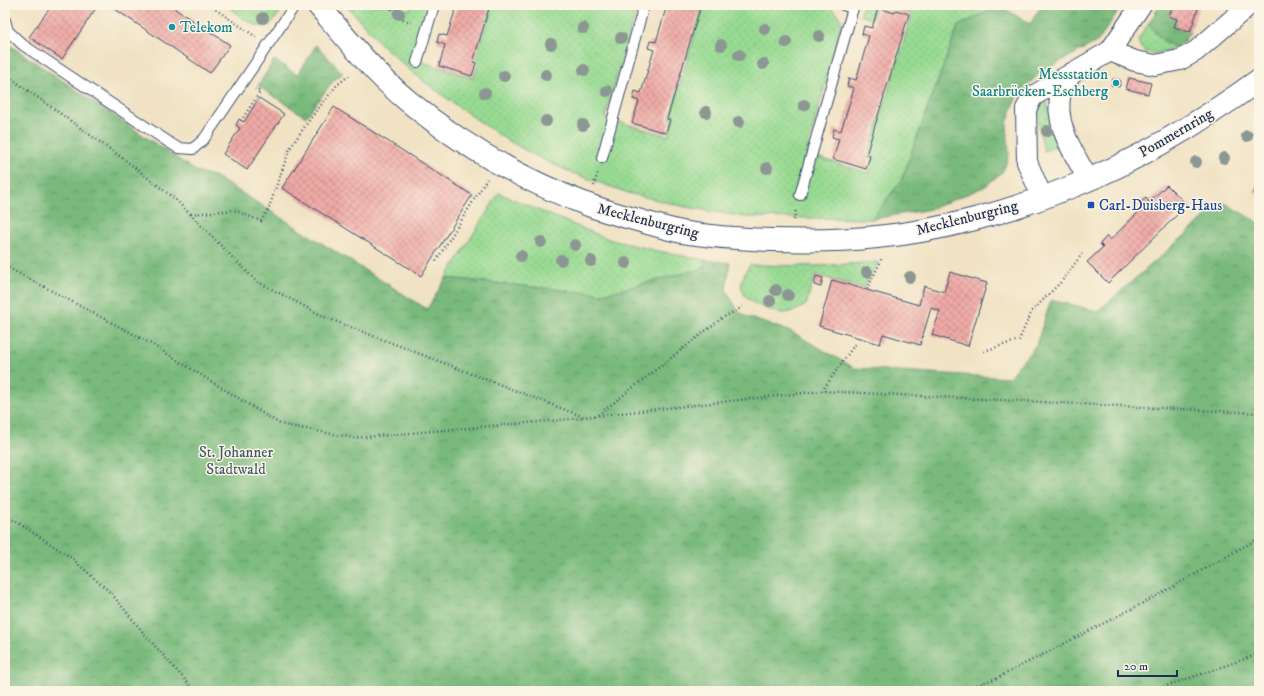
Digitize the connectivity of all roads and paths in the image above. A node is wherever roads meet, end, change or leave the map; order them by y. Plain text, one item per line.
1 (208, 5) edge
2 (295, 5) edge
3 (318, 5) edge
4 (391, 5) edge
5 (434, 5) edge
6 (644, 5) edge
7 (1141, 5) edge
8 (1250, 5) edge
9 (848, 6) edge
10 (5, 20) edge
11 (427, 28) junction
12 (268, 45) junction
13 (1110, 51) junction
14 (367, 62) junction
15 (417, 62) dead end
16 (1072, 73) junction
17 (5, 74) edge
18 (1259, 80) edge
19 (602, 158) dead end
20 (1088, 180) junction
21 (485, 183) dead end
22 (800, 195) dead end
23 (1042, 197) junction
24 (191, 214) junction
25 (1082, 254) dead end
26 (436, 261) dead end
27 (881, 261) dead end
28 (5, 266) edge
29 (867, 289) dead end
30 (745, 306) dead end
31 (856, 344) dead end
32 (984, 351) dead end
33 (822, 391) junction
34 (1259, 413) edge
35 (597, 416) junction
36 (584, 417) junction
37 (5, 520) edge
38 (1259, 538) edge
39 (1259, 654) edge
40 (195, 691) edge
41 (958, 691) edge
42 (1152, 691) edge

1 - 12 path
2 - 12 lane
3 - 14 street, Mecklenburgring
4 - 11 path
5 - 11 lane
6 - 19 lane
7 - 13 street
8 - 13 street
9 - 22 lane
10 - 12 lane
11 - 15 lane
13 - 16 street
14 - 23 street, Mecklenburgring
14 - 24 path
16 - 20 street
16 - 23 street
17 - 24 path
18 - 20 street, Pommernring
20 - 23 street, Mecklenburgring
21 - 26 path
24 - 36 path
25 - 32 path
27 - 29 path
28 - 36 path
30 - 35 path
31 - 33 path
33 - 34 path
33 - 35 path
35 - 36 path
37 - 40 path
38 - 41 path
39 - 42 path

